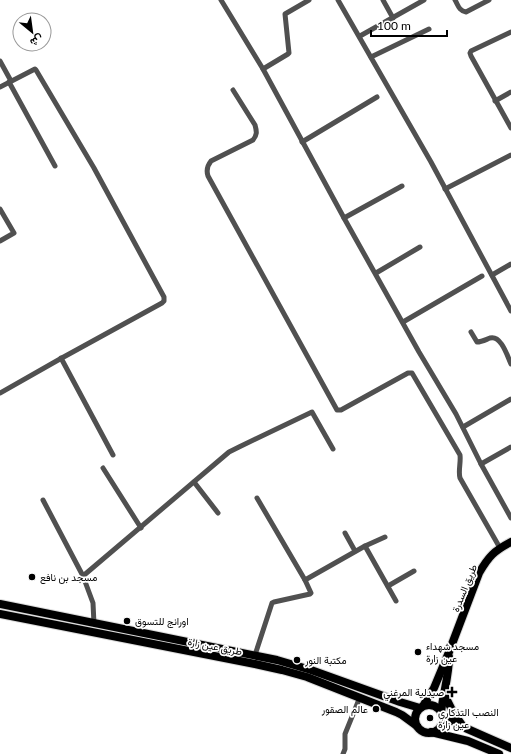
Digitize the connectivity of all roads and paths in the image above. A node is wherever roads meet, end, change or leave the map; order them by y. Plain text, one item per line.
1 (221, 0) edge
2 (309, 0) edge
3 (338, 0) edge
4 (383, 0) edge
5 (424, 0) edge
6 (455, 0) edge
7 (489, 0) edge
8 (393, 18) junction
9 (429, 29) dead end
10 (511, 32) edge
11 (360, 36) junction
12 (371, 57) junction
13 (0, 61) edge
14 (263, 69) junction
15 (10, 81) junction
16 (0, 87) edge
17 (233, 90) dead end
18 (511, 92) edge
19 (378, 97) dead end
20 (495, 101) junction
21 (511, 116) edge
22 (506, 118) junction
23 (511, 128) edge
24 (302, 142) junction
25 (511, 155) edge
26 (55, 166) dead end
27 (402, 186) dead end
28 (445, 189) junction
29 (0, 209) edge
30 (344, 218) junction
31 (0, 241) edge
32 (420, 247) dead end
33 (511, 264) edge
34 (376, 273) junction
35 (492, 275) junction
36 (482, 276) dead end
37 (511, 311) edge
38 (402, 322) junction
39 (471, 332) dead end
40 (61, 358) junction
41 (511, 364) edge
42 (0, 393) edge
43 (511, 399) edge
44 (463, 427) junction
45 (511, 447) edge
46 (333, 449) dead end
47 (113, 455) dead end
48 (481, 464) junction
49 (103, 468) dead end
50 (194, 482) junction
51 (257, 498) dead end
52 (43, 500) dead end
53 (218, 513) dead end
54 (511, 518) edge
55 (141, 528) junction
56 (345, 533) dead end
57 (385, 537) dead end
58 (511, 542) edge
59 (365, 546) junction
60 (500, 548) junction
61 (355, 551) junction
62 (414, 571) dead end
63 (83, 576) junction
64 (305, 580) junction
65 (388, 586) junction
66 (396, 601) dead end
67 (0, 604) edge
68 (0, 614) edge
69 (94, 624) junction
70 (449, 652) junction
71 (255, 655) junction
72 (444, 694) junction
73 (360, 697) junction
74 (406, 704) junction
75 (421, 707) junction
76 (442, 714) junction
77 (402, 715) junction
78 (455, 723) junction
79 (417, 726) junction
80 (466, 728) junction
81 (431, 732) junction
82 (452, 737) junction
83 (511, 748) edge
84 (343, 754) edge
85 (499, 754) edge

1 - 14 street
2 - 14 street
3 - 11 street
4 - 8 street
5 - 8 street
6 - 7 street
8 - 11 street
9 - 12 street
10 - 20 street
11 - 12 street
12 - 28 street
13 - 15 street
14 - 24 street
15 - 16 street
15 - 26 street
15 - 40 street
17 - 60 street
18 - 20 street
19 - 24 street
20 - 22 street
21 - 22 street
22 - 23 street
24 - 30 street
25 - 28 street
27 - 30 street
28 - 35 street
29 - 31 street
30 - 34 street
32 - 34 street
33 - 35 street
34 - 38 street
35 - 37 street
36 - 38 street
38 - 44 street
39 - 41 street
40 - 42 street
40 - 47 street
43 - 44 street
44 - 48 street
45 - 48 street
46 - 50 street
48 - 54 street
49 - 55 street
50 - 53 street
50 - 55 street
51 - 64 street
52 - 63 street
55 - 63 street
56 - 61 street
57 - 59 street
58 - 60 main road, طريق السدرة
59 - 61 street
59 - 65 street
60 - 70 main road, طريق السدرة
61 - 64 street
62 - 65 street
63 - 69 street
64 - 71 street
65 - 66 street
67 - 69 main road, طريق عين زارة
68 - 73 main road, طريق عين زارة
69 - 71 main road, طريق عين زارة
70 - 72 main road
70 - 75 main road, طريق السدرة
71 - 74 main road, طريق عين زارة
72 - 76 main road
72 - 80 main road
73 - 77 main road, طريق عين زارة
73 - 84 street
74 - 75 main road, طريق عين زارة
74 - 77 main road
75 - 76 main road
75 - 79 main road
76 - 78 main road
76 - 81 main road
77 - 79 main road, طريق عين زارة
78 - 80 main road
78 - 82 main road
79 - 81 main road
80 - 83 main road
81 - 82 main road
82 - 85 main road

